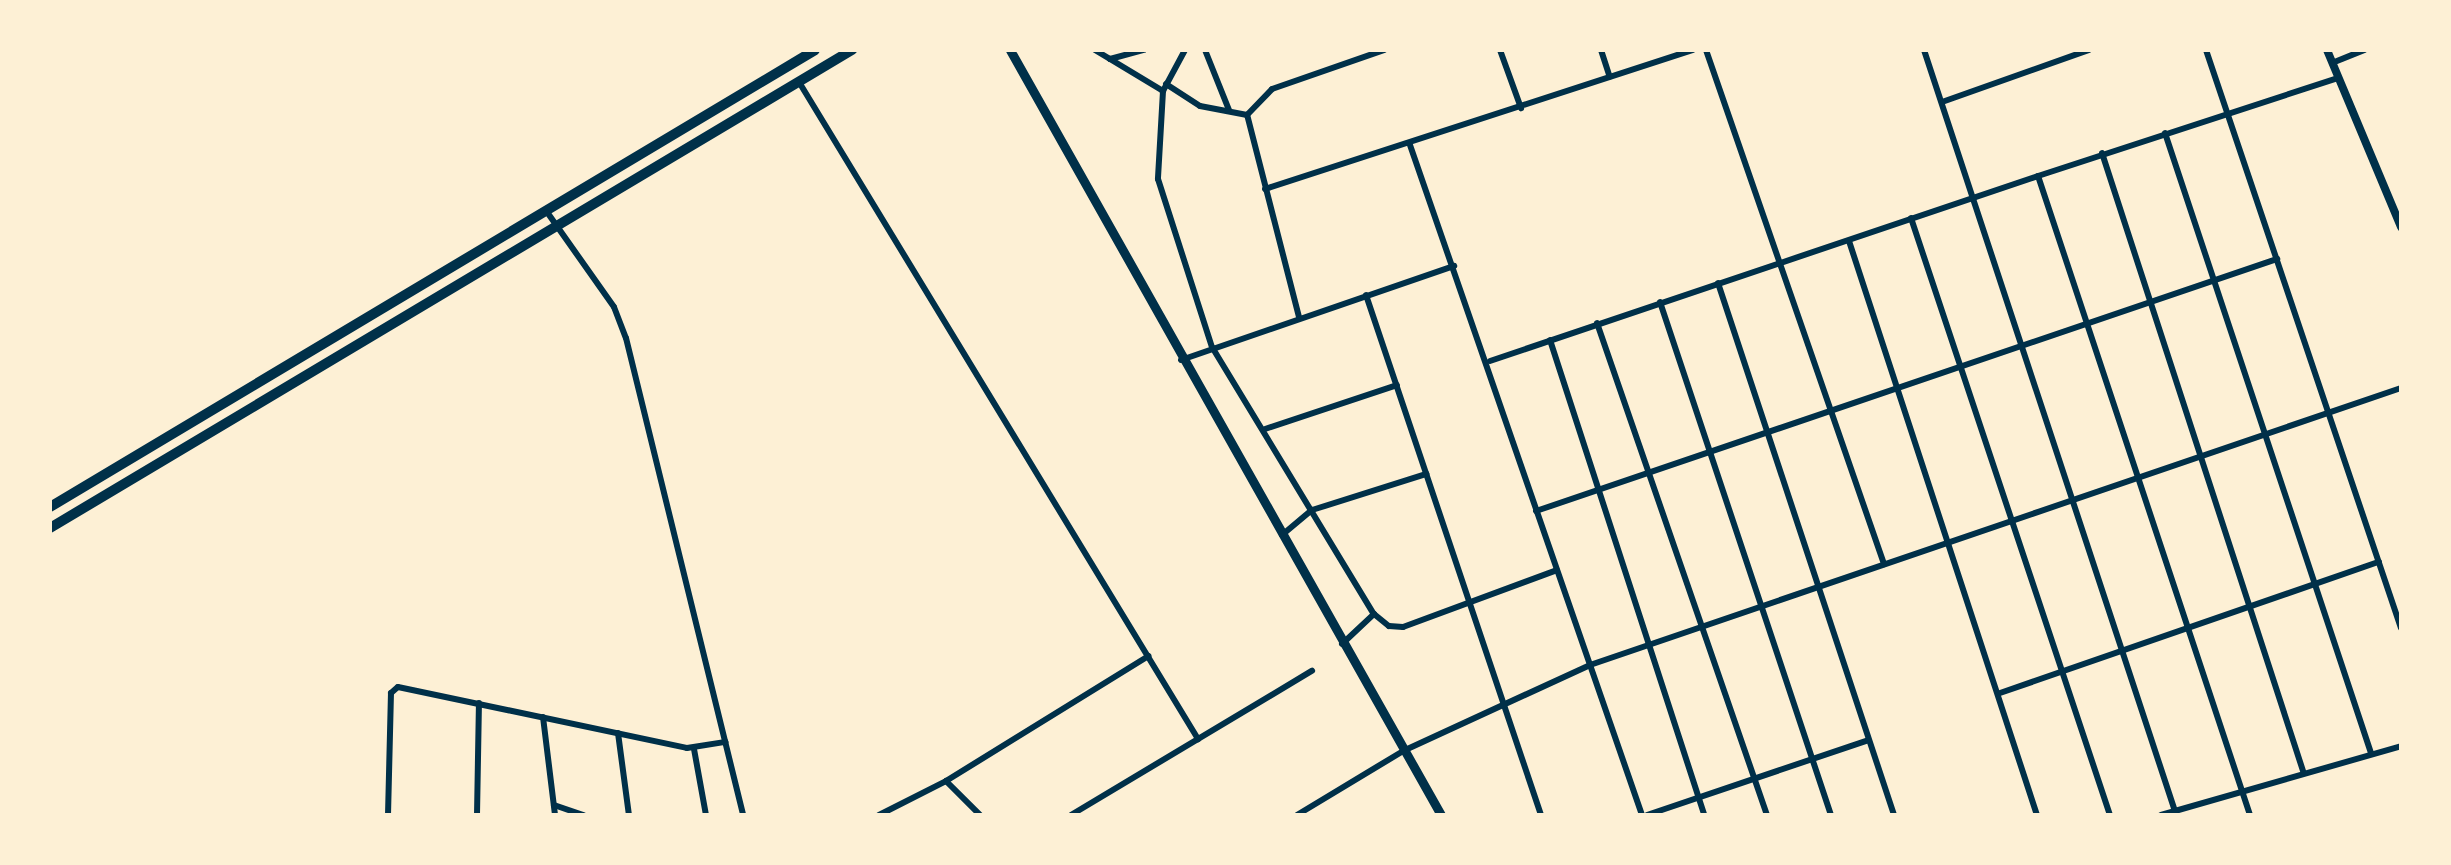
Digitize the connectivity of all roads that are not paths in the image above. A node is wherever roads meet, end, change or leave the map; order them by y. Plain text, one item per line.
1 (815, 50) edge
2 (852, 50) edge
3 (1010, 50) edge
4 (1095, 50) edge
5 (1144, 50) edge
6 (1185, 50) edge
7 (1205, 50) edge
8 (1384, 50) edge
9 (1500, 50) edge
10 (1601, 50) edge
11 (1693, 50) edge
12 (1706, 50) edge
13 (1924, 50) edge
14 (2089, 50) edge
15 (2206, 50) edge
16 (2327, 50) edge
17 (2365, 50) edge
18 (1110, 58) junction
19 (2332, 62) junction
20 (1610, 77) junction
21 (2338, 78) junction
22 (798, 81) junction
23 (1165, 87) junction
24 (1942, 102) junction
25 (1521, 108) junction
26 (1230, 112) junction
27 (2229, 113) junction
28 (1247, 115) junction
29 (2165, 133) junction
30 (1410, 145) junction
31 (2102, 153) junction
32 (2038, 176) junction
33 (1264, 190) junction
34 (1973, 196) junction
35 (547, 212) junction
36 (1911, 218) junction
37 (557, 226) junction
38 (2401, 226) edge
39 (1848, 241) junction
40 (2278, 260) junction
41 (1780, 262) junction
42 (1454, 266) junction
43 (2214, 280) junction
44 (1718, 283) junction
45 (1366, 296) junction
46 (2151, 298) junction
47 (1660, 302) junction
48 (1299, 316) junction
49 (2088, 320) junction
50 (1597, 324) junction
51 (1550, 340) junction
52 (2021, 342) junction
53 (1212, 348) junction
54 (1181, 360) junction
55 (1490, 361) junction
56 (1962, 366) junction
57 (1397, 385) junction
58 (2401, 388) edge
59 (1899, 389) junction
60 (1831, 411) junction
61 (2328, 413) junction
62 (1265, 429) junction
63 (2264, 433) junction
64 (1764, 434) junction
65 (1709, 453) junction
66 (2203, 454) junction
67 (1426, 474) junction
68 (1648, 474) junction
69 (2141, 474) junction
70 (1598, 490) junction
71 (2074, 498) junction
72 (50, 508) edge
73 (1312, 510) junction
74 (1536, 510) junction
75 (2013, 520) junction
76 (50, 528) edge
77 (1280, 536) junction
78 (1948, 542) junction
79 (2379, 562) junction
80 (1884, 564) junction
81 (1557, 570) junction
82 (2315, 586) junction
83 (1818, 587) junction
84 (1471, 603) junction
85 (1762, 606) junction
86 (2254, 607) junction
87 (1374, 614) junction
88 (1701, 627) junction
89 (2401, 628) edge
90 (2190, 629) junction
91 (1650, 643) junction
92 (1342, 644) junction
93 (2126, 650) junction
94 (1148, 656) junction
95 (1590, 665) junction
96 (1312, 671) dead end
97 (2063, 673) junction
98 (2000, 693) junction
99 (479, 703) junction
100 (1503, 704) junction
101 (543, 717) junction
102 (618, 733) junction
103 (1198, 738) junction
104 (1868, 740) junction
105 (726, 742) junction
106 (2401, 746) edge
107 (694, 749) junction
108 (1403, 751) junction
109 (2372, 753) junction
110 (1812, 758) junction
111 (2303, 771) junction
112 (1756, 777) junction
113 (946, 781) junction
114 (2243, 792) junction
115 (1699, 798) junction
116 (554, 806) junction
117 (2175, 811) junction
118 (388, 815) edge
119 (477, 815) edge
120 (555, 815) edge
121 (583, 815) edge
122 (628, 815) edge
123 (706, 815) edge
124 (744, 815) edge
125 (879, 815) edge
126 (980, 815) edge
127 (1071, 815) edge
128 (1297, 815) edge
129 (1441, 815) edge
130 (1542, 815) edge
131 (1645, 815) edge
132 (1704, 815) edge
133 (1767, 815) edge
134 (1831, 815) edge
135 (1894, 815) edge
136 (2037, 815) edge
137 (2110, 815) edge
138 (2160, 815) edge
139 (2250, 815) edge

1 - 35 main road
2 - 22 main road
3 - 54 main road
4 - 18 street
5 - 18 street
6 - 23 street
7 - 26 street
8 - 28 street
9 - 25 street
10 - 20 street
11 - 20 street
12 - 41 street
13 - 24 street
14 - 24 street
15 - 27 street
16 - 19 street
17 - 19 street
18 - 23 street
19 - 21 street
20 - 25 street
21 - 27 street
21 - 38 street
22 - 37 main road
22 - 94 street
23 - 26 street
23 - 53 street
24 - 34 street
25 - 30 street
26 - 28 street
27 - 29 street
27 - 40 street
28 - 33 street
29 - 31 street
29 - 43 street
30 - 33 street
30 - 42 street
31 - 32 street
31 - 46 street
32 - 34 street
32 - 49 street
33 - 48 street
34 - 36 street
34 - 52 street
35 - 37 street
35 - 72 main road
36 - 39 street
36 - 56 street
37 - 76 main road
37 - 105 street
39 - 41 street
39 - 59 street
40 - 43 street
40 - 61 street
41 - 44 street
41 - 60 street
42 - 45 street
42 - 55 street
43 - 46 street
43 - 63 street
44 - 47 street
44 - 64 street
45 - 48 street
45 - 57 street
46 - 49 street
46 - 66 street
47 - 50 street
47 - 65 street
48 - 53 street
49 - 52 street
49 - 69 street
50 - 51 street
50 - 68 street
51 - 55 street
51 - 70 street
52 - 56 street
52 - 71 street
53 - 54 street
53 - 62 street
54 - 77 main road
55 - 74 street
56 - 59 street
56 - 75 street
57 - 62 street
57 - 67 street
58 - 61 street
59 - 60 street
59 - 78 street
60 - 64 street
60 - 80 street
61 - 63 street
61 - 79 street
62 - 73 street
63 - 66 street
63 - 82 street
64 - 65 street
64 - 83 street
65 - 68 street
65 - 85 street
66 - 69 street
66 - 86 street
67 - 73 street
67 - 84 street
68 - 70 street
68 - 88 street
69 - 71 street
69 - 90 street
70 - 74 street
70 - 91 street
71 - 75 street
71 - 93 street
73 - 77 street
73 - 87 street
74 - 81 street
75 - 78 street
75 - 97 street
77 - 92 main road
78 - 80 street
78 - 98 street
79 - 82 street
79 - 89 street
80 - 83 street
81 - 84 street
81 - 95 street
82 - 86 street
82 - 109 street
83 - 85 street
83 - 104 street
84 - 87 street
84 - 100 street
85 - 88 street
85 - 110 street
86 - 90 street
86 - 111 street
87 - 92 street
88 - 91 street
88 - 112 street
90 - 93 street
90 - 114 street
91 - 95 street
91 - 115 street
92 - 108 main road
93 - 97 street
93 - 117 street
94 - 103 street
94 - 113 street
95 - 100 street
95 - 131 street
96 - 103 street
97 - 98 street
97 - 137 street
98 - 136 street
99 - 101 street
99 - 118 street
99 - 119 street
100 - 108 street
100 - 130 street
101 - 102 street
101 - 116 street
102 - 107 street
102 - 122 street
103 - 127 street
104 - 110 street
104 - 135 street
105 - 107 street
105 - 124 street
106 - 109 street
107 - 123 street
108 - 128 street
108 - 129 main road
109 - 111 street
110 - 112 street
110 - 134 street
111 - 114 street
112 - 115 street
112 - 133 street
113 - 125 street
113 - 126 street
114 - 117 street
114 - 139 street
115 - 131 street
115 - 132 street
116 - 120 street
116 - 121 street
117 - 138 street

